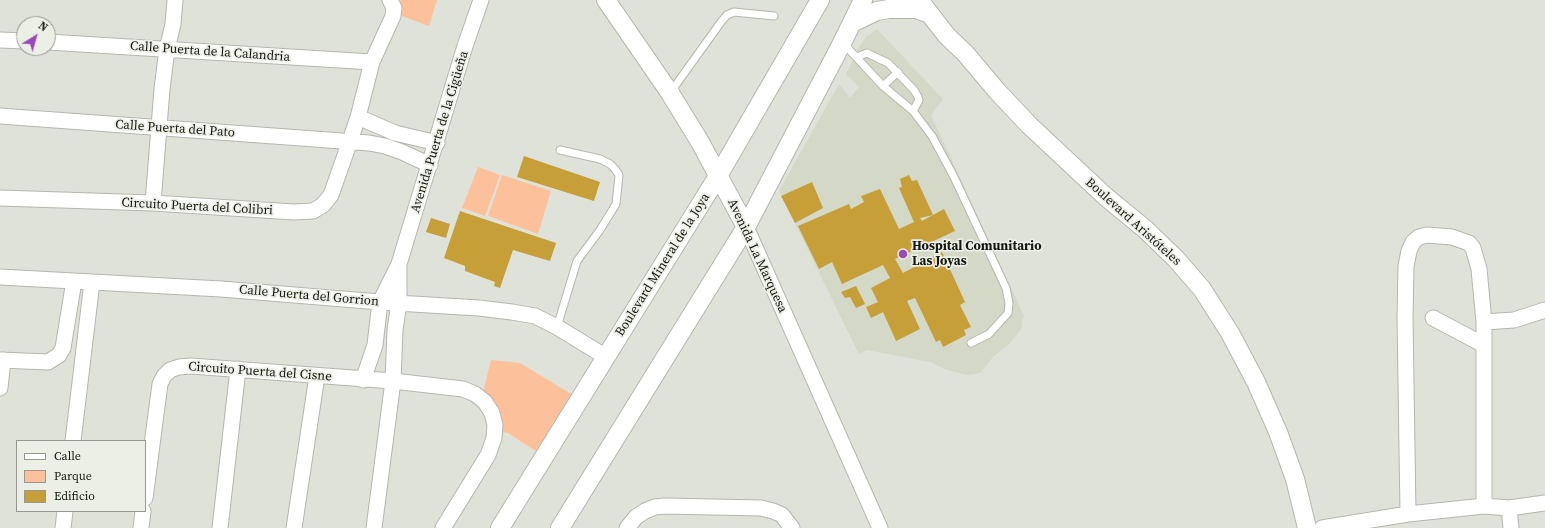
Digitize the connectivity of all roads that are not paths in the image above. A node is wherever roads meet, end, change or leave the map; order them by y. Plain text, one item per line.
1 (175, 0) edge
2 (390, 0) edge
3 (481, 0) edge
4 (606, 0) edge
5 (820, 0) edge
6 (863, 0) edge
7 (919, 0) edge
8 (933, 7) edge
9 (774, 16) dead end
10 (852, 23) junction
11 (0, 40) edge
12 (16, 41) edge
13 (56, 42) edge
14 (842, 43) junction
15 (167, 49) junction
16 (857, 57) junction
17 (372, 62) junction
18 (898, 72) junction
19 (883, 86) junction
20 (670, 93) junction
21 (913, 111) junction
22 (0, 116) edge
23 (358, 117) junction
24 (159, 128) junction
25 (350, 141) junction
26 (437, 143) junction
27 (560, 150) dead end
28 (430, 165) junction
29 (718, 176) junction
30 (0, 198) edge
31 (153, 203) junction
32 (746, 227) junction
33 (399, 264) junction
34 (0, 277) edge
35 (74, 281) junction
36 (92, 282) junction
37 (380, 302) junction
38 (399, 303) junction
39 (1545, 310) edge
40 (1433, 318) dead end
41 (1484, 322) junction
42 (557, 327) junction
43 (971, 343) dead end
44 (1484, 345) junction
45 (606, 357) junction
46 (1, 360) edge
47 (238, 369) junction
48 (317, 376) junction
49 (363, 380) junction
50 (393, 381) junction
51 (0, 388) edge
52 (73, 440) edge
53 (146, 490) edge
54 (1545, 503) edge
55 (1484, 506) junction
56 (1509, 508) junction
57 (65, 512) edge
58 (143, 512) edge
59 (1408, 514) junction
60 (63, 528) edge
61 (141, 528) edge
62 (220, 528) edge
63 (294, 528) edge
64 (374, 528) edge
65 (443, 528) edge
66 (500, 528) edge
67 (560, 528) edge
68 (627, 528) edge
69 (792, 528) edge
70 (880, 528) edge
71 (1308, 528) edge
72 (1322, 528) edge
73 (1511, 528) edge

1 - 15 street
2 - 17 street, Circuito Puerta del Colibri
3 - 26 street, Avenida Puerta de la Cigüeña
4 - 20 street, Avenida La Marquesa
5 - 29 street, Boulevard Mineral de la Joya
6 - 10 street
7 - 8 street, Boulevard Aristóteles
8 - 10 street
8 - 71 street, Boulevard Aristóteles
9 - 20 lane
10 - 14 street
11 - 12 street
13 - 15 street, Calle Puerta de la Calandria
14 - 16 lane
14 - 32 street
15 - 17 street, Calle Puerta de la Calandria
15 - 24 street
16 - 18 lane
16 - 19 lane
17 - 23 street, Circuito Puerta del Colibri
18 - 19 lane
18 - 21 lane
19 - 21 lane
20 - 29 street, Avenida La Marquesa
21 - 43 lane
22 - 24 street, Calle Puerta del Pato
23 - 25 street, Circuito Puerta del Colibri
23 - 26 street
24 - 25 street, Calle Puerta del Pato
24 - 31 street
25 - 28 street
25 - 31 street, Circuito Puerta del Colibri
26 - 28 street, Avenida Puerta de la Cigüeña
27 - 42 lane
28 - 33 street, Avenida Puerta de la Cigüeña
29 - 32 street, Avenida La Marquesa
29 - 45 street, Boulevard Mineral de la Joya
30 - 31 street, Circuito Puerta del Colibri
32 - 67 street
32 - 70 street, Avenida La Marquesa
33 - 37 street, Avenida Puerta de la Cigüeña
33 - 38 street, Avenida Puerta de la Cigüeña
34 - 35 street, Calle Puerta del Gorrion
35 - 36 street, Calle Puerta del Gorrion
35 - 46 street
36 - 37 street, Calle Puerta del Gorrion
36 - 52 street
37 - 38 street, Calle Puerta del Gorrion
37 - 49 street
38 - 42 street, Calle Puerta del Gorrion
38 - 50 street
39 - 41 street
40 - 44 street
41 - 44 street
41 - 59 street
42 - 45 street, Calle Puerta del Gorrion
44 - 55 street
45 - 66 street, Boulevard Mineral de la Joya
46 - 51 street
47 - 48 street, Circuito Puerta del Cisne
47 - 53 street, Circuito Puerta del Cisne
47 - 62 street
48 - 49 street, Circuito Puerta del Cisne
48 - 63 street
49 - 50 street, Circuito Puerta del Cisne
50 - 64 street
50 - 65 street, Circuito Puerta del Cisne
54 - 56 street
55 - 56 street
55 - 59 street
56 - 73 street
57 - 60 street
58 - 61 street
59 - 72 street
68 - 69 street

